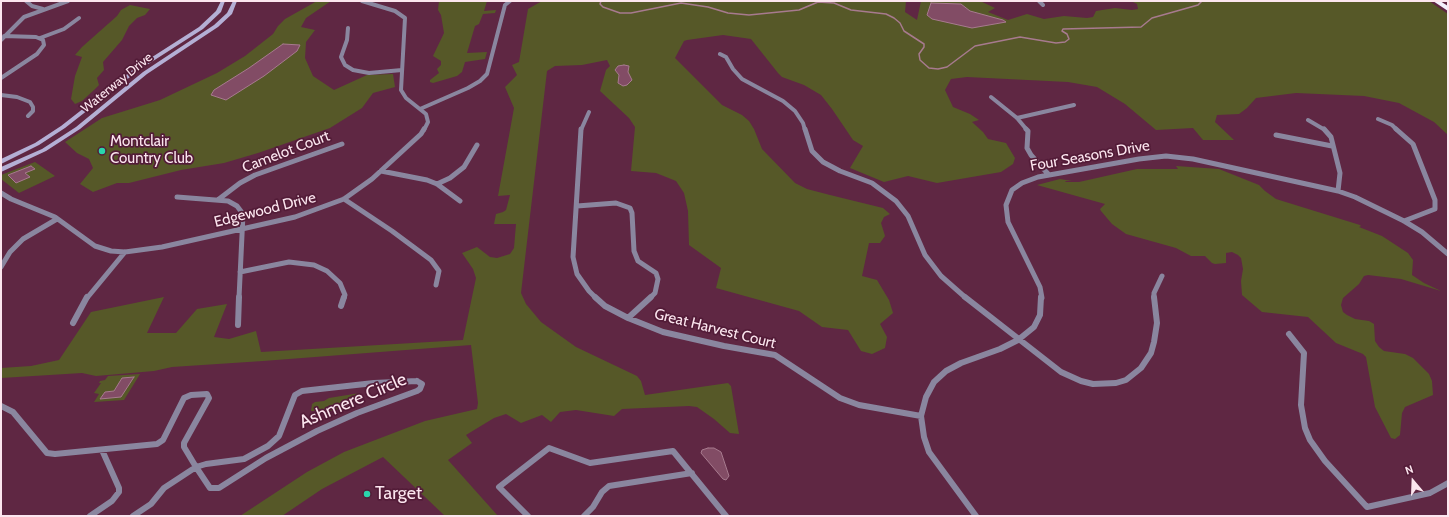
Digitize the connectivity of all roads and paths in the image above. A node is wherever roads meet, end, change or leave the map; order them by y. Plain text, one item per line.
1 (26, 1) edge
2 (68, 1) edge
3 (223, 1) edge
4 (235, 1) edge
5 (362, 1) edge
6 (510, 1) edge
7 (1039, 1) edge
8 (1436, 1) edge
9 (1043, 6) dead end
10 (42, 9) junction
11 (1448, 9) edge
12 (79, 18) dead end
13 (348, 28) dead end
14 (3, 38) edge
15 (40, 38) junction
16 (185, 38) junction
17 (197, 39) junction
18 (720, 54) dead end
19 (402, 70) junction
20 (1, 78) edge
21 (1, 95) edge
22 (991, 97) dead end
23 (1074, 105) dead end
24 (420, 109) junction
25 (589, 112) dead end
26 (28, 116) dead end
27 (1017, 118) junction
28 (1378, 119) dead end
29 (1308, 120) dead end
30 (1276, 135) dead end
31 (342, 144) dead end
32 (477, 144) dead end
33 (1332, 146) junction
34 (1, 162) edge
35 (1, 170) edge
36 (381, 171) junction
37 (1049, 175) junction
38 (437, 184) junction
39 (1338, 191) junction
40 (1, 193) edge
41 (177, 197) dead end
42 (219, 199) junction
43 (344, 199) junction
44 (460, 201) dead end
45 (577, 206) junction
46 (57, 219) junction
47 (1404, 221) junction
48 (243, 228) junction
49 (125, 252) junction
50 (1448, 254) edge
51 (1, 267) edge
52 (240, 272) junction
53 (1162, 276) dead end
54 (436, 285) dead end
55 (341, 306) dead end
56 (628, 318) junction
57 (73, 323) dead end
58 (238, 325) dead end
59 (1289, 334) dead end
60 (1018, 340) junction
61 (1, 406) edge
62 (921, 416) junction
63 (102, 450) junction
64 (196, 467) junction
65 (692, 473) junction
66 (1448, 483) edge
67 (90, 516) edge
68 (133, 516) edge
69 (528, 516) edge
70 (584, 516) edge
71 (726, 516) edge
72 (976, 516) edge

1 - 10 street
2 - 10 street
3 - 16 main road, Waterway Drive
4 - 17 main road, Waterway Drive
5 - 19 street, Edgewood Drive
6 - 24 street
7 - 9 street
8 - 11 highway
10 - 14 street
12 - 15 street
13 - 19 street
14 - 15 street
15 - 20 street
16 - 17 main road
16 - 34 main road, Waterway Drive
17 - 35 main road, Waterway Drive
18 - 60 street
19 - 24 street, Edgewood Drive
21 - 26 street
22 - 27 street
23 - 27 street
24 - 36 street, Edgewood Drive
25 - 45 street, Great Harvest Court
27 - 37 street
28 - 47 street
29 - 33 street
30 - 33 street
31 - 42 street, Camelot Court
32 - 38 street
33 - 39 street
36 - 38 street
36 - 43 street, Edgewood Drive
37 - 39 street, Four Seasons Drive
37 - 60 street, Four Seasons Drive
38 - 44 street
39 - 47 street, Four Seasons Drive
40 - 46 street, Edgewood Drive
41 - 42 street
42 - 48 street
43 - 48 street, Edgewood Drive
43 - 54 street
45 - 56 street, Great Harvest Court
45 - 56 street
46 - 49 street, Edgewood Drive
46 - 51 street
47 - 50 street, Four Seasons Drive
48 - 49 street, Edgewood Drive
48 - 52 street
49 - 57 street
52 - 55 street
52 - 58 street
53 - 60 street
56 - 62 street, Great Harvest Court
59 - 66 street
60 - 62 street, Four Seasons Drive
61 - 63 street
62 - 72 street, Four Seasons Drive
63 - 64 street
63 - 67 street
64 - 64 street, Ashmere Circle
64 - 68 street
65 - 69 street
65 - 70 street
65 - 71 street

